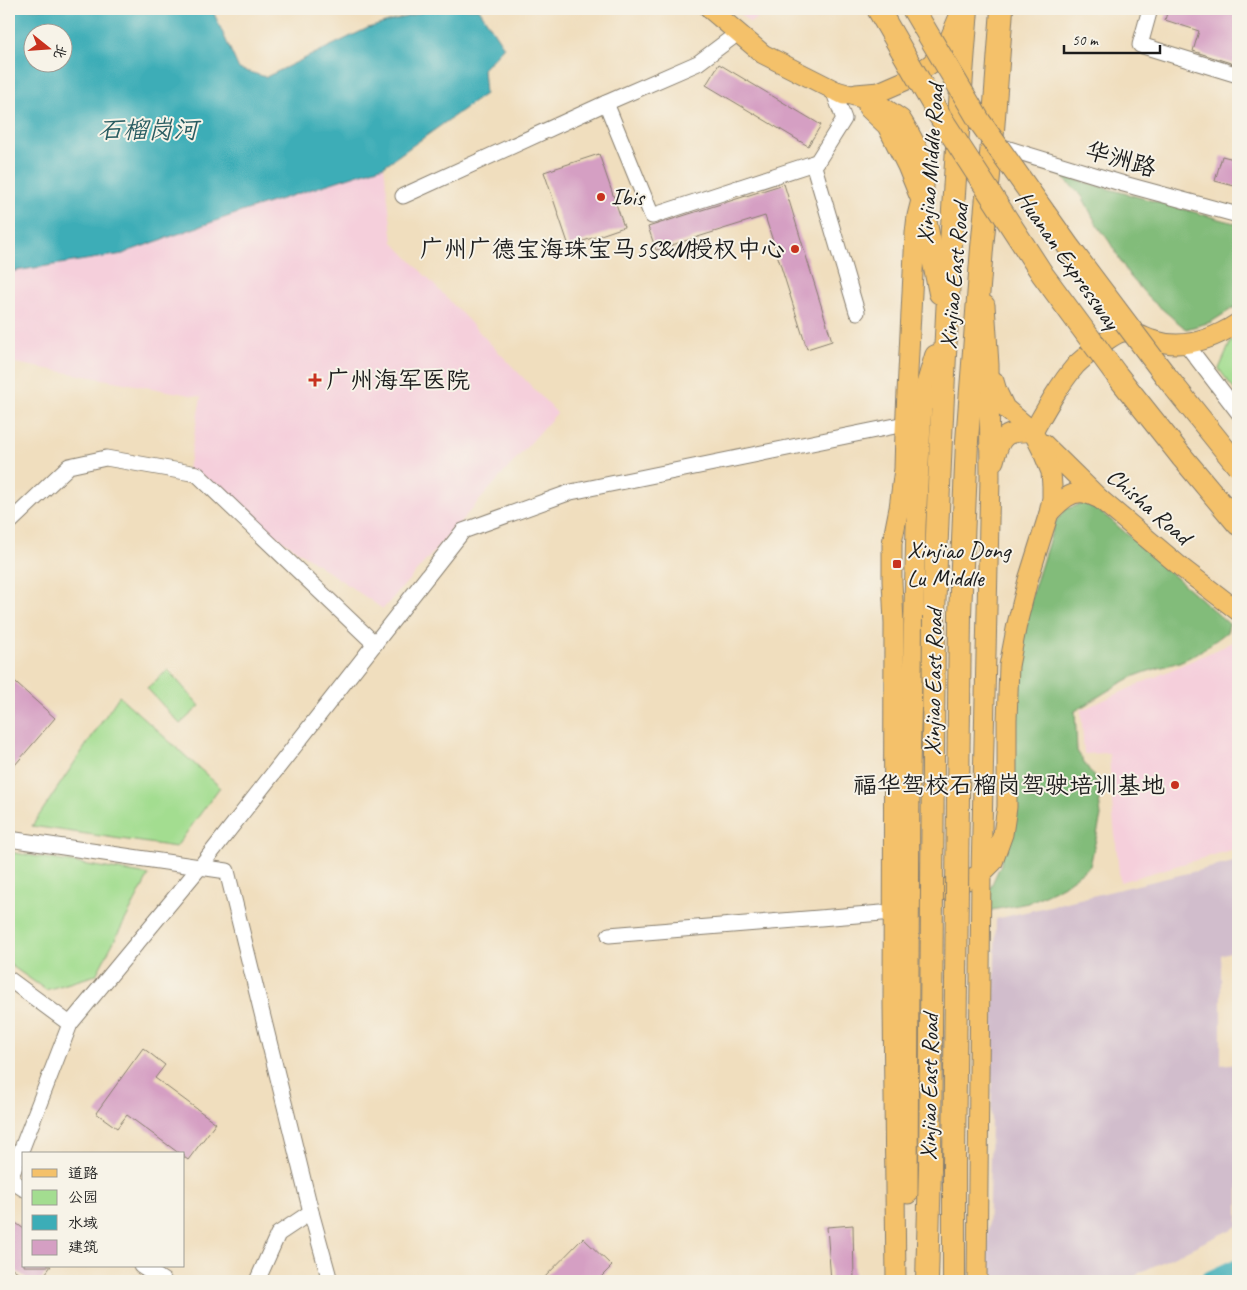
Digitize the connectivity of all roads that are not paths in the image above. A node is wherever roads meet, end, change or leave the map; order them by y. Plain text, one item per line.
1 (710, 9) edge
2 (878, 9) edge
3 (913, 9) edge
4 (962, 9) edge
5 (967, 9) edge
6 (1002, 9) edge
7 (1150, 9) edge
8 (738, 33) junction
9 (1238, 75) edge
10 (833, 90) junction
11 (606, 103) junction
12 (992, 144) junction
13 (813, 163) junction
14 (403, 196) dead end
15 (921, 200) junction
16 (1238, 214) edge
17 (926, 224) joint
18 (982, 248) junction
19 (857, 312) dead end
20 (946, 322) junction
21 (1238, 323) edge
22 (1186, 344) junction
23 (989, 365) junction
24 (922, 402) joint
25 (1238, 412) edge
26 (905, 424) junction
27 (1033, 432) junction
28 (1238, 466) edge
29 (990, 478) junction
30 (1100, 498) junction
31 (1049, 513) junction
32 (9, 523) edge
33 (1238, 524) edge
34 (1238, 611) edge
35 (374, 644) junction
36 (982, 823) junction
37 (9, 839) edge
38 (910, 840) junction
39 (200, 867) junction
40 (981, 874) junction
41 (902, 908) junction
42 (981, 930) junction
43 (609, 936) dead end
44 (910, 940) junction
45 (9, 980) edge
46 (70, 1024) junction
47 (9, 1179) edge
48 (22, 1187) edge
49 (311, 1212) junction
50 (144, 1268) edge
51 (164, 1281) edge
52 (257, 1281) edge
53 (330, 1281) edge
54 (896, 1281) edge
55 (908, 1281) edge
56 (927, 1281) edge
57 (954, 1281) edge
58 (977, 1281) edge

1 - 8 main road
2 - 33 highway, Huanan Expressway, bridge
3 - 28 highway, Huanan Expressway, bridge
4 - 10 main road
5 - 20 highway, Xinjiao Middle Road
6 - 12 highway
7 - 9 street
8 - 10 main road
8 - 11 street
10 - 13 street
10 - 15 main road
11 - 13 street
11 - 14 street
12 - 16 street, 华洲路
12 - 18 highway, Xinjiao East Road
13 - 19 street
15 - 17 main road
15 - 26 main road
17 - 20 highway
18 - 23 main road
18 - 57 highway, Xinjiao East Road, bridge
20 - 24 highway
20 - 56 highway, Xinjiao East Road, bridge
21 - 22 main road
22 - 25 street
22 - 27 main road
23 - 27 main road, Chisha Road
23 - 29 main road
24 - 38 main road
26 - 35 street
26 - 41 main road
27 - 29 main road
27 - 30 main road, Chisha Road
27 - 31 main road
29 - 36 main road
30 - 31 main road
30 - 34 main road, Chisha Road
31 - 40 main road
32 - 35 street
35 - 39 street
36 - 38 main road
36 - 40 main road
37 - 39 street
38 - 41 main road
39 - 46 street
39 - 49 street
40 - 41 main road
40 - 42 main road
41 - 43 street
41 - 44 main road
41 - 54 main road
42 - 44 main road
42 - 58 main road
44 - 55 main road
45 - 46 street
46 - 47 street
47 - 48 street
49 - 52 street
49 - 53 street
50 - 51 street

